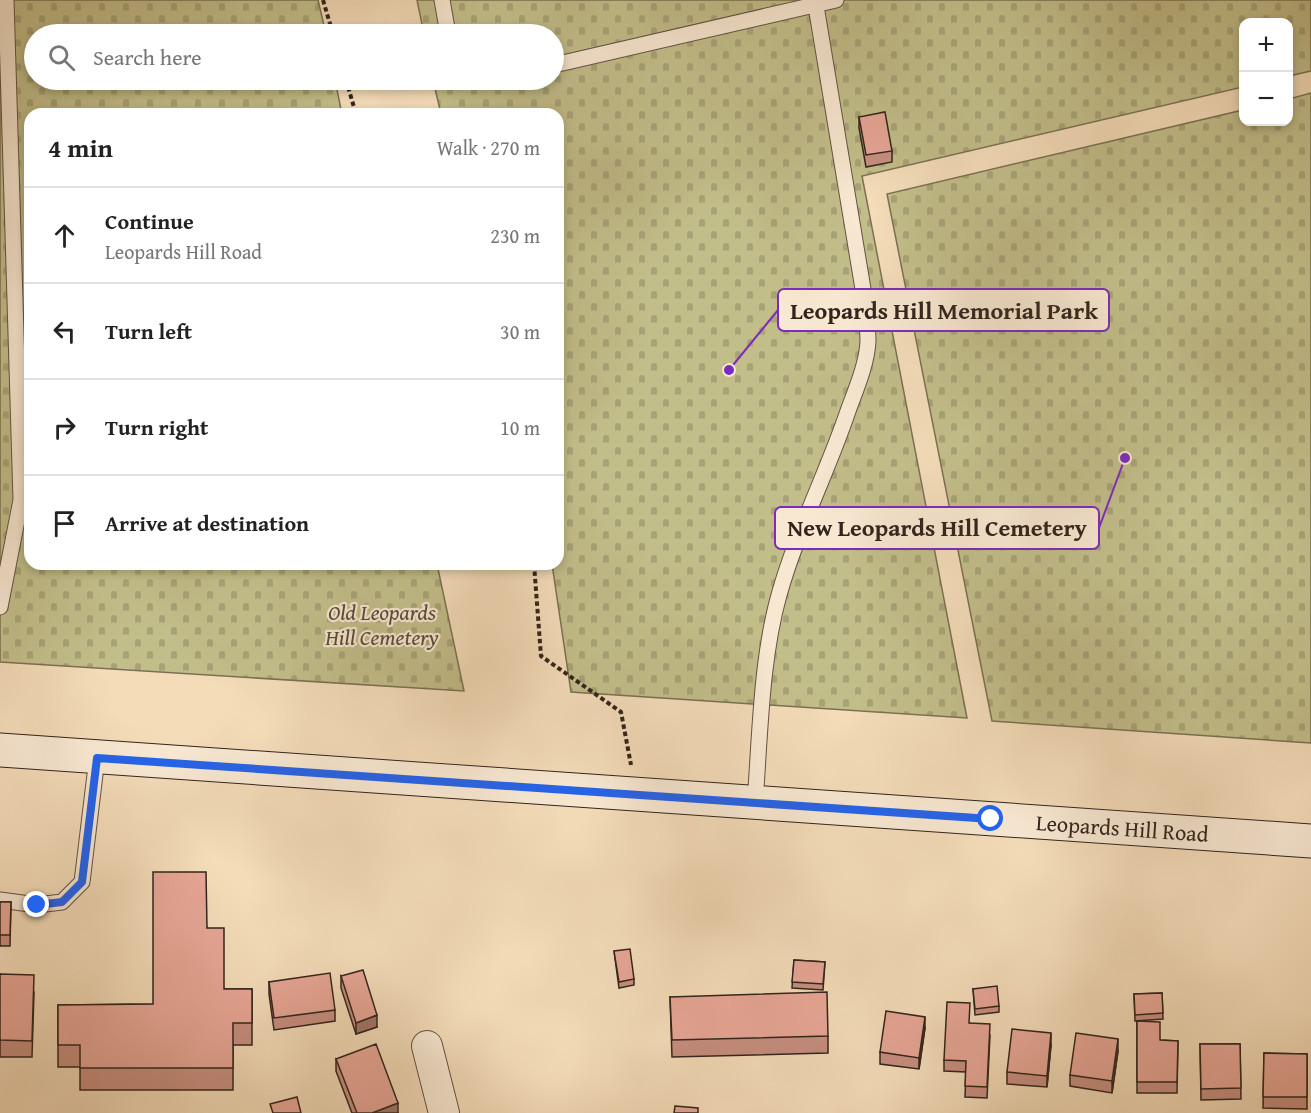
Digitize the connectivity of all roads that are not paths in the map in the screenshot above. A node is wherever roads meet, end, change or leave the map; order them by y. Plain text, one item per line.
1 (6, 0) edge
2 (442, 0) edge
3 (836, 0) edge
4 (815, 3) edge
5 (446, 24) edge
6 (564, 63) edge
7 (0, 607) edge
8 (0, 750) edge
9 (97, 758) junction
10 (755, 803) junction
11 (1311, 841) edge
12 (0, 900) edge
13 (428, 1046) dead end
14 (444, 1113) edge

1 - 7 lane
2 - 5 lane
3 - 4 lane
4 - 6 lane
4 - 10 lane
8 - 9 main road, Leopards Hill Road
9 - 10 main road, Leopards Hill Road
9 - 12 lane
10 - 11 main road, Leopards Hill Road
13 - 14 street

